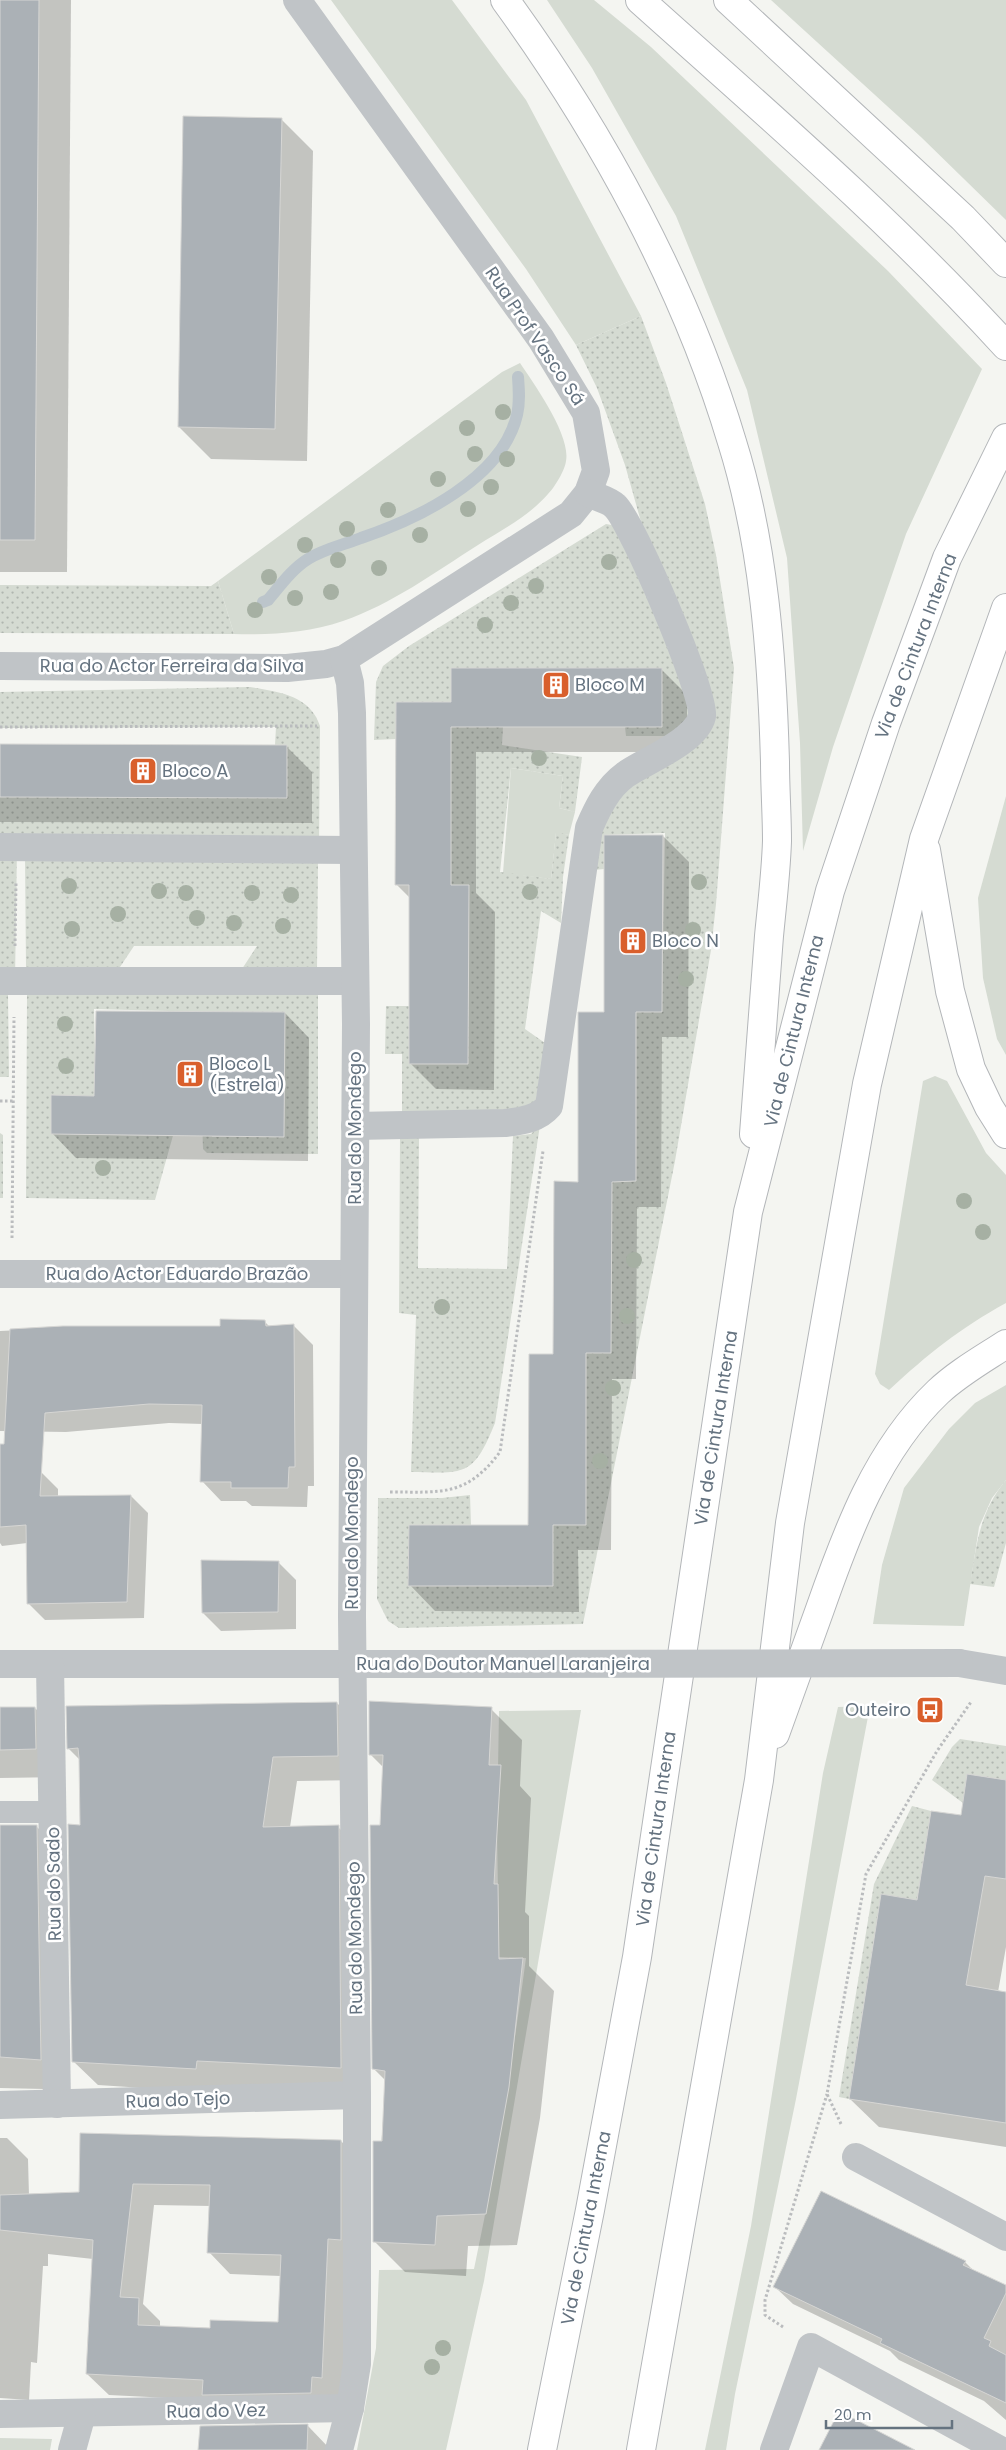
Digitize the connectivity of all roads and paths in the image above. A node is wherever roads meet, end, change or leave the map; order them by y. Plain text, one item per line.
1 (297, 0) edge
2 (505, 0) edge
3 (640, 0) edge
4 (728, 0) edge
5 (1006, 263) edge
6 (1006, 346) edge
7 (1006, 438) edge
8 (588, 493) junction
9 (1006, 608) edge
10 (344, 659) junction
11 (0, 666) edge
12 (320, 726) dead end
13 (0, 728) edge
14 (924, 838) junction
15 (8, 847) edge
16 (352, 850) junction
17 (8, 981) edge
18 (355, 981) junction
19 (0, 1101) edge
20 (13, 1101) junction
21 (549, 1106) junction
22 (356, 1126) junction
23 (1006, 1134) edge
24 (748, 1212) junction
25 (6, 1274) edge
26 (354, 1274) junction
27 (1006, 1344) edge
28 (352, 1492) junction
29 (0, 1664) edge
30 (50, 1664) junction
31 (352, 1664) junction
32 (1006, 1671) edge
33 (971, 1702) dead end
34 (759, 1780) junction
35 (0, 1812) edge
36 (52, 1812) junction
37 (827, 2094) junction
38 (357, 2095) junction
39 (57, 2104) junction
40 (0, 2106) edge
41 (856, 2156) joint
42 (1006, 2237) edge
43 (811, 2347) junction
44 (350, 2408) junction
45 (0, 2414) edge
46 (82, 2414) junction
47 (72, 2450) edge
48 (339, 2450) edge
49 (542, 2450) edge
50 (641, 2450) edge
51 (774, 2450) edge
52 (1000, 2450) edge

1 - 8 street, Rua Prof Vasco Sá
2 - 24 highway
3 - 6 highway
4 - 5 highway
7 - 24 highway, Via de Cintura Interna
8 - 10 street, Rua Prof Vasco Sá
8 - 21 street
9 - 14 highway
10 - 11 street, Rua do Actor Ferreira da Silva
10 - 16 street, Rua do Mondego
12 - 13 path
14 - 23 highway
14 - 34 highway
15 - 16 street
15 - 17 path
16 - 18 street, Rua do Mondego
17 - 18 street
17 - 20 path
18 - 22 street, Rua do Mondego
19 - 20 path
20 - 25 path
21 - 22 street
21 - 28 path
22 - 26 street, Rua do Mondego
24 - 49 highway, Via de Cintura Interna
25 - 26 street, Rua do Actor Eduardo Brazão
26 - 28 street, Rua do Mondego
27 - 34 highway
28 - 31 street, Rua do Mondego
29 - 30 street, Rua do Doutor Manuel Laranjeira
30 - 31 street, Rua do Doutor Manuel Laranjeira
30 - 36 street, Rua do Sado
31 - 32 street, Rua do Doutor Manuel Laranjeira, bridge
31 - 38 street, Rua do Mondego
33 - 37 path
34 - 50 highway
35 - 36 lane
36 - 39 street, Rua do Sado
37 - 41 path
37 - 43 path
38 - 39 street, Rua do Tejo
38 - 44 street, Rua do Mondego
39 - 40 street, Rua do Tejo
41 - 42 street
43 - 51 street
43 - 52 street
44 - 46 street, Rua do Vez
44 - 48 street, Rua do Mondego
45 - 46 street, Rua do Vez
46 - 47 street

